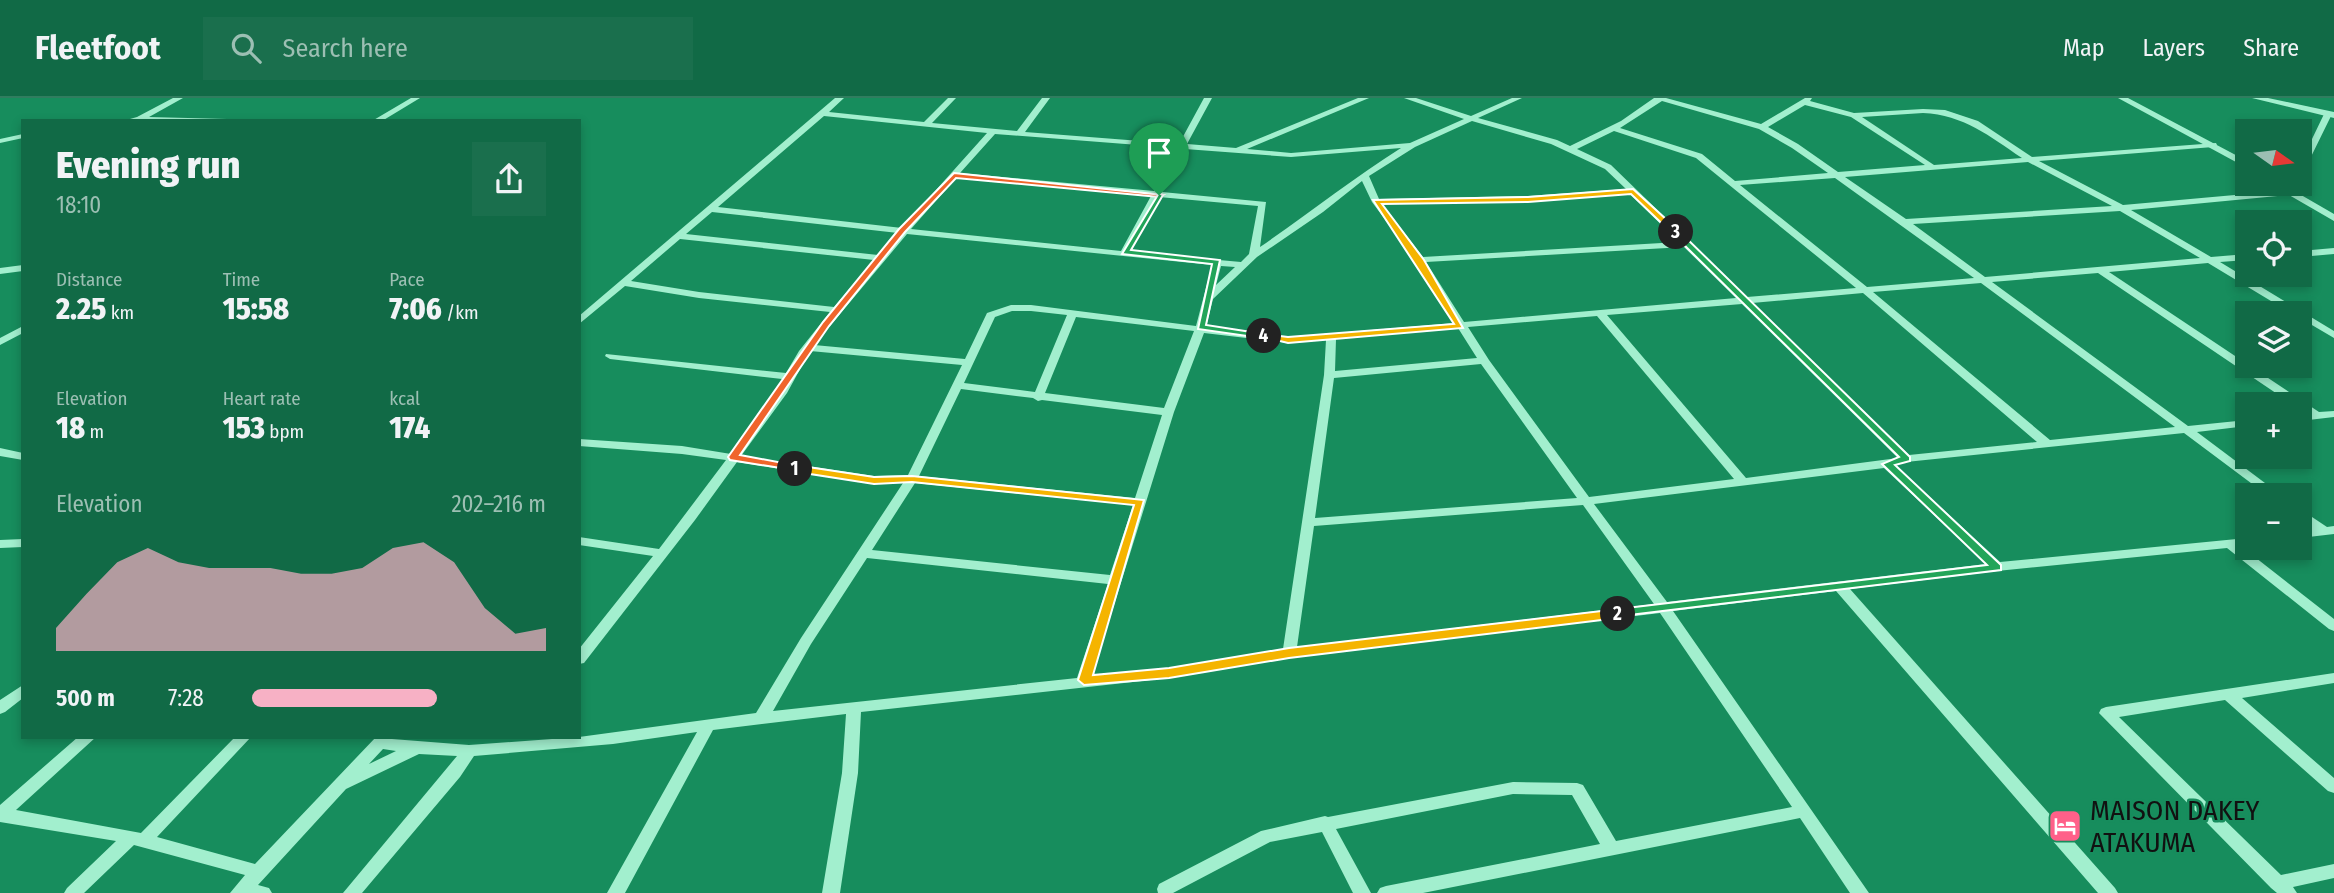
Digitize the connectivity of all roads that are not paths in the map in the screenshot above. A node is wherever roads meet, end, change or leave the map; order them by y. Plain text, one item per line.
1 (179, 98) edge
2 (416, 98) edge
3 (840, 98) edge
4 (952, 98) edge
5 (1046, 98) edge
6 (1208, 98) edge
7 (1365, 98) edge
8 (1408, 98) edge
9 (1518, 98) edge
10 (1660, 98) edge
11 (2122, 98) edge
12 (2256, 98) edge
13 (1807, 100) edge
14 (821, 113) junction
15 (1854, 115) junction
16 (2331, 115) edge
17 (1472, 118) junction
18 (139, 119) edge
19 (379, 119) edge
20 (927, 124) junction
21 (1762, 127) junction
22 (1612, 128) junction
23 (993, 131) junction
24 (1020, 133) junction
25 (21, 136) edge
26 (0, 141) edge
27 (1182, 145) junction
28 (1412, 145) junction
29 (2213, 145) junction
30 (1571, 149) junction
31 (2312, 149) edge
32 (1236, 150) junction
33 (2235, 158) edge
34 (2032, 161) junction
35 (1932, 166) junction
36 (1835, 173) junction
37 (954, 175) junction
38 (1364, 175) junction
39 (1735, 183) junction
40 (1633, 191) junction
41 (1159, 195) junction
42 (2246, 196) edge
43 (2295, 196) edge
44 (1376, 202) junction
45 (2122, 208) junction
46 (711, 209) junction
47 (2334, 218) edge
48 (1904, 222) junction
49 (902, 230) junction
50 (677, 236) junction
51 (1688, 244) junction
52 (2334, 251) edge
53 (1125, 252) junction
54 (2312, 253) edge
55 (1254, 254) junction
56 (881, 258) junction
57 (2235, 258) edge
58 (1419, 260) junction
59 (2207, 260) junction
60 (1217, 262) junction
61 (1242, 265) junction
62 (21, 268) edge
63 (2100, 270) junction
64 (0, 271) edge
65 (1979, 278) junction
66 (624, 283) junction
67 (1866, 290) junction
68 (1209, 298) junction
69 (1748, 300) junction
70 (2277, 301) edge
71 (837, 310) junction
72 (1599, 312) junction
73 (1073, 313) junction
74 (581, 319) edge
75 (2312, 322) edge
76 (1460, 326) junction
77 (1201, 327) junction
78 (21, 330) edge
79 (2334, 335) edge
80 (1331, 337) junction
81 (0, 342) edge
82 (809, 348) junction
83 (610, 356) dead end
84 (1484, 361) junction
85 (966, 362) junction
86 (1329, 375) junction
87 (788, 376) junction
88 (959, 386) junction
89 (1038, 398) junction
90 (1168, 412) junction
91 (2334, 414) edge
92 (2317, 416) junction
93 (2312, 417) edge
94 (2235, 424) edge
95 (2184, 429) junction
96 (581, 442) edge
97 (2048, 445) junction
98 (0, 452) edge
99 (21, 457) edge
100 (734, 457) junction
101 (1906, 459) junction
102 (1887, 464) junction
103 (912, 479) junction
104 (1743, 482) junction
105 (2258, 483) edge
106 (1585, 501) junction
107 (1140, 502) junction
108 (2312, 520) edge
109 (1308, 522) junction
110 (2329, 530) edge
111 (581, 541) edge
112 (21, 543) edge
113 (2235, 543) edge
114 (0, 544) edge
115 (2230, 544) junction
116 (661, 553) junction
117 (863, 553) junction
118 (1997, 568) junction
119 (1115, 580) junction
120 (1842, 588) junction
121 (1664, 608) junction
122 (2334, 625) edge
123 (1289, 653) junction
124 (581, 656) edge
125 (2334, 678) edge
126 (1084, 680) junction
127 (21, 692) edge
128 (2228, 694) junction
129 (0, 708) edge
130 (854, 708) junction
131 (761, 718) junction
132 (708, 726) junction
133 (581, 737) edge
134 (86, 739) edge
135 (242, 739) edge
136 (559, 739) edge
137 (383, 740) edge
138 (536, 741) edge
139 (417, 748) junction
140 (469, 751) junction
141 (338, 786) junction
142 (2334, 787) edge
143 (1804, 811) junction
144 (1, 814) edge
145 (1325, 822) junction
146 (137, 839) junction
147 (1611, 848) junction
148 (2334, 871) edge
149 (258, 872) junction
150 (2282, 888) edge
151 (1165, 889) dead end
152 (241, 891) edge
153 (73, 893) edge
154 (263, 893) edge
155 (352, 893) edge
156 (616, 893) edge
157 (831, 893) edge
158 (1362, 893) edge
159 (1386, 893) edge
160 (1860, 893) edge
161 (2109, 893) edge

1 - 18 street
2 - 19 street
3 - 14 street
4 - 20 street
5 - 24 street
6 - 27 street
7 - 32 street
8 - 17 street
9 - 17 street
10 - 21 street
10 - 22 street
11 - 29 street
12 - 16 street
13 - 15 street
13 - 21 street
14 - 20 street
14 - 46 street
15 - 34 street
15 - 35 street
16 - 31 street
17 - 28 street
17 - 30 street
20 - 23 street
21 - 36 street
22 - 30 street
22 - 39 street
23 - 24 street
23 - 37 street
24 - 27 street
25 - 26 street
27 - 32 street
27 - 41 street
28 - 32 street
28 - 38 street
29 - 33 street
29 - 34 street
30 - 40 street
34 - 35 street
34 - 45 street
35 - 36 street
36 - 39 street
36 - 48 street
37 - 41 street
37 - 49 street
38 - 44 street
38 - 55 street
39 - 67 street
40 - 44 street
40 - 51 street
41 - 53 street
41 - 55 street
42 - 45 street
43 - 47 street
44 - 58 street
45 - 48 street
45 - 59 street
46 - 49 street
46 - 50 street
48 - 65 street
49 - 53 street
49 - 56 street
50 - 56 street
50 - 66 street
51 - 58 street
51 - 69 street
52 - 54 street
53 - 60 street
55 - 61 street
56 - 71 street
57 - 59 street
58 - 76 street
59 - 63 street
59 - 70 street
60 - 61 street
60 - 68 street
61 - 68 street
62 - 64 street
63 - 65 street
63 - 92 street
65 - 67 street
65 - 95 street
66 - 71 street
66 - 74 street
67 - 69 street
67 - 97 street
68 - 77 street
69 - 72 street
69 - 101 street
71 - 82 street
72 - 76 street
72 - 104 street
73 - 77 street
73 - 85 street
73 - 89 street
75 - 79 street
76 - 80 street
76 - 84 street
77 - 80 street
77 - 90 street
78 - 81 street
80 - 86 street
82 - 85 street
82 - 87 street
83 - 87 street
84 - 86 street
84 - 106 street
85 - 88 street
86 - 109 street
87 - 100 street
88 - 89 street
88 - 103 street
89 - 90 street
90 - 107 street
91 - 92 street
92 - 93 street
94 - 95 street
95 - 97 street
95 - 105 street
96 - 100 street
97 - 101 street
98 - 99 street
100 - 103 street
100 - 116 street
101 - 102 street
102 - 104 street
102 - 118 street
103 - 107 street
103 - 117 street
104 - 106 street
106 - 109 street
106 - 121 street
107 - 119 street
108 - 110 street
109 - 123 street
111 - 116 street
112 - 114 street
113 - 115 street
115 - 118 street
115 - 122 street
116 - 124 street
117 - 119 street
117 - 131 street
118 - 120 street
119 - 126 street
120 - 121 street
120 - 161 street
121 - 123 street
121 - 143 street
123 - 126 street
125 - 128 street
126 - 130 street
127 - 129 street
128 - 142 street
128 - 150 street
130 - 131 street
130 - 157 street
131 - 132 street
132 - 133 street
132 - 156 street
134 - 144 street
135 - 146 street
136 - 138 street
137 - 139 street
137 - 141 street
138 - 140 street
139 - 140 street
139 - 141 street
140 - 155 street
141 - 149 street
143 - 147 street
143 - 160 street
144 - 146 street
145 - 147 street
145 - 151 street
145 - 158 street
146 - 149 street
146 - 153 street
147 - 159 street
148 - 150 street
149 - 152 street
152 - 154 street

